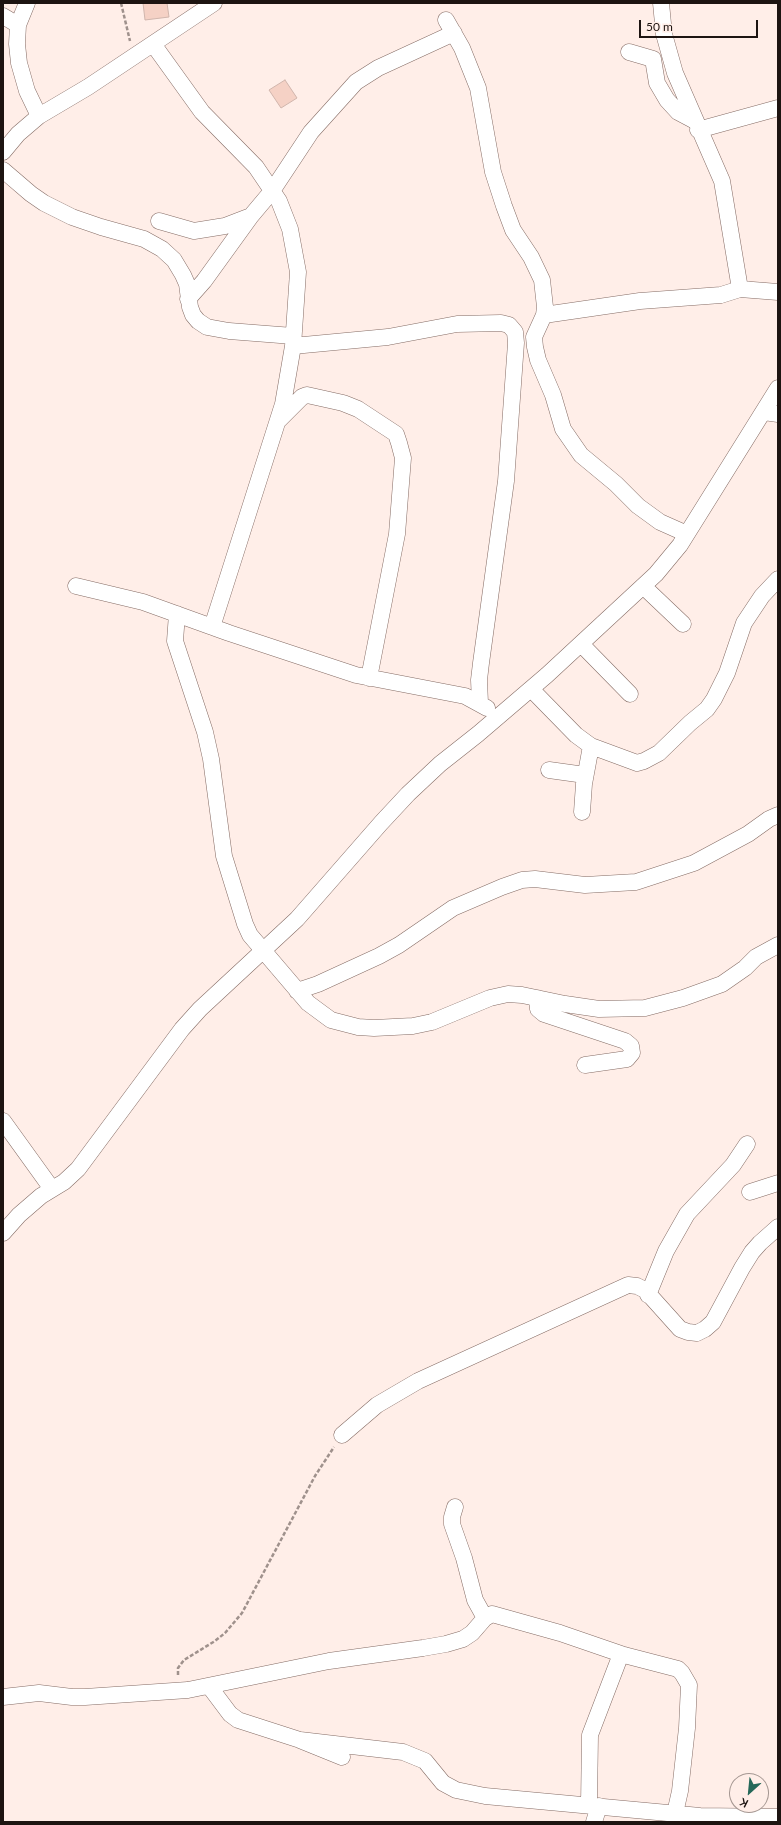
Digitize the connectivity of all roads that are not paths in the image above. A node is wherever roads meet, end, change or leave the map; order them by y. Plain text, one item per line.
1 (27, 3) edge
2 (214, 3) edge
3 (661, 3) edge
4 (3, 16) edge
5 (18, 25) junction
6 (153, 44) junction
7 (629, 52) dead end
8 (778, 108) edge
9 (39, 116) junction
10 (697, 126) junction
11 (3, 152) edge
12 (3, 170) edge
13 (272, 191) junction
14 (251, 216) junction
15 (159, 221) dead end
16 (740, 289) junction
17 (778, 292) edge
18 (188, 299) junction
19 (544, 315) junction
20 (293, 341) junction
21 (778, 388) edge
22 (771, 413) edge
23 (279, 420) junction
24 (687, 534) junction
25 (778, 580) edge
26 (76, 586) dead end
27 (643, 586) junction
28 (177, 614) junction
29 (683, 624) dead end
30 (212, 627) junction
31 (581, 644) junction
32 (369, 678) junction
33 (531, 689) junction
34 (630, 694) dead end
35 (480, 703) junction
36 (498, 717) junction
37 (590, 746) junction
38 (549, 770) dead end
39 (585, 775) junction
40 (582, 812) dead end
41 (778, 815) edge
42 (778, 945) edge
43 (263, 951) junction
44 (297, 991) junction
45 (537, 998) junction
46 (585, 1065) dead end
47 (3, 1121) edge
48 (747, 1144) dead end
49 (778, 1183) edge
50 (52, 1189) junction
51 (750, 1192) dead end
52 (778, 1227) edge
53 (3, 1233) edge
54 (648, 1295) junction
55 (342, 1435) road end
56 (455, 1507) dead end
57 (485, 1618) junction
58 (621, 1654) junction
59 (209, 1686) junction
60 (3, 1697) edge
61 (300, 1740) junction
62 (342, 1757) dead end
63 (594, 1806) junction
64 (674, 1817) edge
65 (778, 1817) edge
66 (594, 1822) edge

1 - 5 street
2 - 6 street
3 - 10 street
4 - 5 street
5 - 9 street
6 - 9 street
6 - 13 street
7 - 10 street
8 - 10 street
9 - 11 street
10 - 16 street
12 - 18 street
13 - 14 street
13 - 19 street
13 - 20 street
14 - 15 street
14 - 18 street
16 - 17 street
16 - 19 street
18 - 20 street
19 - 24 street
20 - 23 street
20 - 35 street
21 - 22 street
22 - 24 street
23 - 30 street
23 - 32 street
24 - 27 street
25 - 37 street
26 - 28 street
27 - 29 street
27 - 31 street
28 - 30 street
28 - 43 street
30 - 32 street
31 - 33 street
31 - 34 street
32 - 35 street
33 - 36 street
33 - 37 street
35 - 36 street
36 - 43 street
37 - 39 street
38 - 39 street
39 - 40 street
41 - 44 street
42 - 45 street
43 - 44 street
43 - 50 street
44 - 45 street
45 - 46 street
47 - 50 street
48 - 54 street
49 - 51 street
50 - 53 street
52 - 54 street
54 - 55 street
56 - 57 street
57 - 58 street
57 - 59 street
58 - 63 street
58 - 64 street
59 - 60 street
59 - 61 street
61 - 62 street
61 - 63 street
63 - 64 street
63 - 66 street
64 - 65 street

